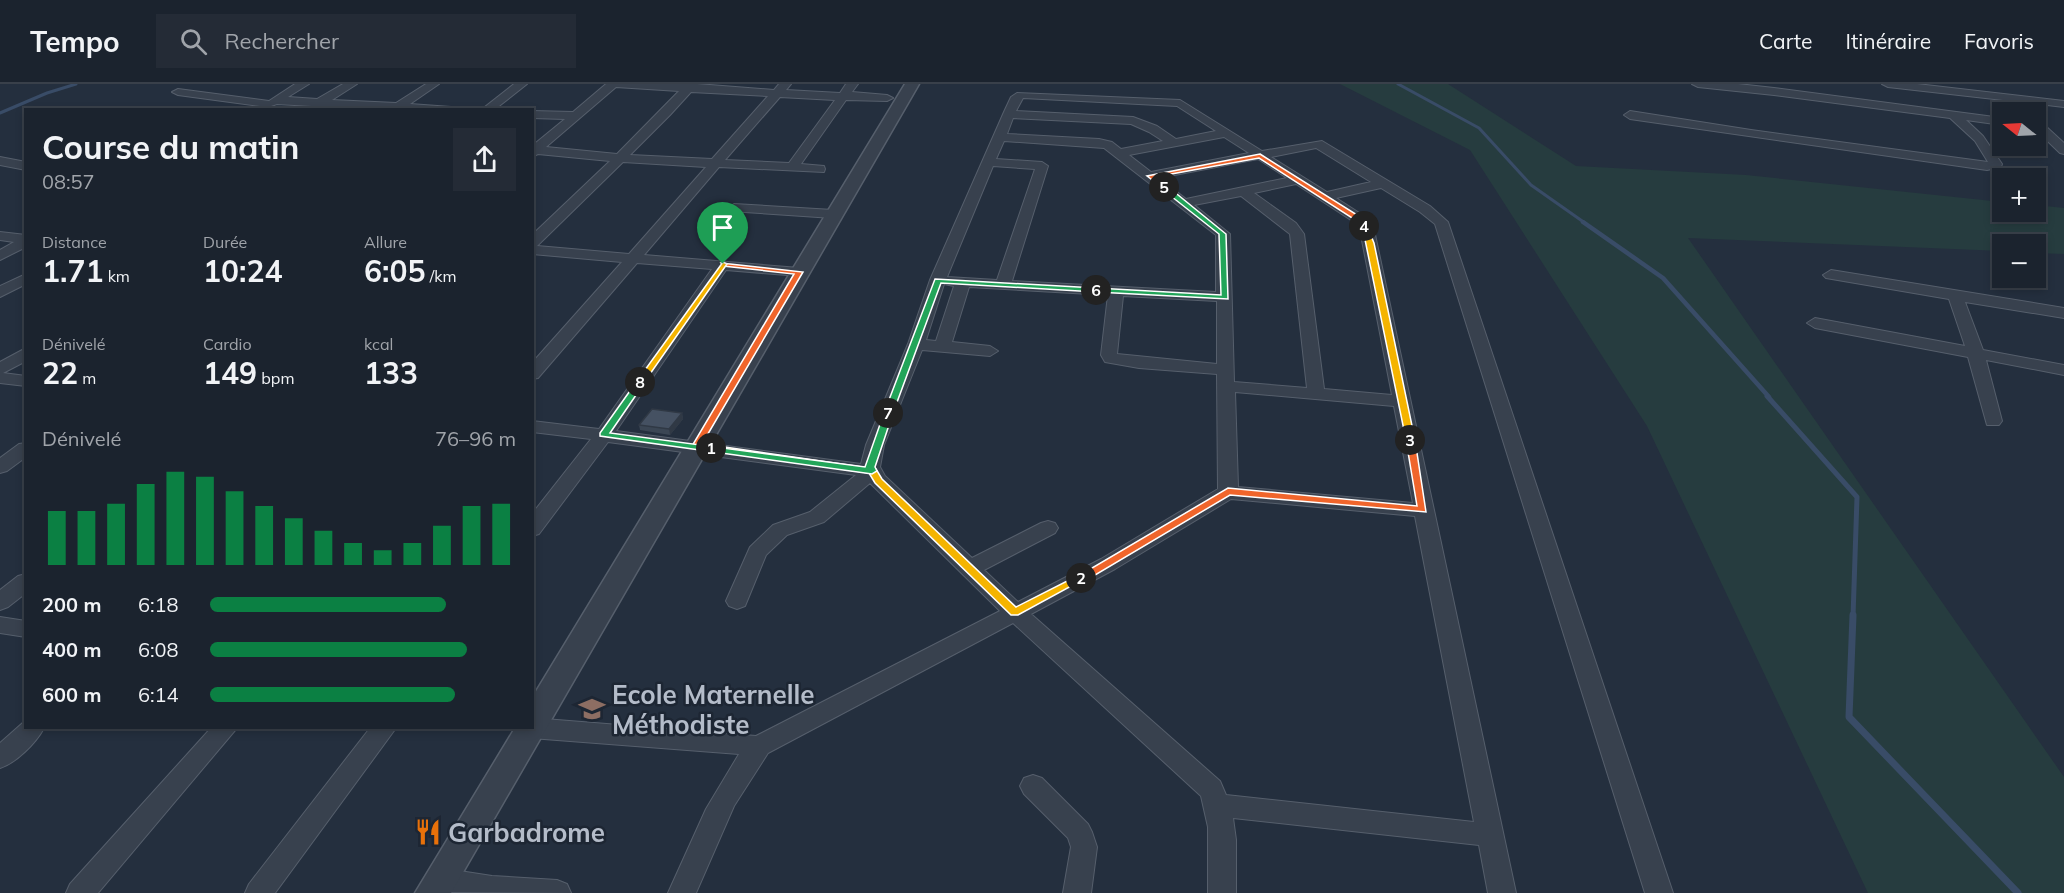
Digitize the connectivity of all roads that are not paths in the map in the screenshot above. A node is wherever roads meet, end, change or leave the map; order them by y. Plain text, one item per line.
1 (303, 84) edge
2 (351, 84) edge
3 (433, 84) edge
4 (521, 84) edge
5 (616, 84) edge
6 (912, 84) edge
7 (1698, 84) edge
8 (1888, 84) edge
9 (1991, 84) edge
10 (689, 86) edge
11 (781, 89) edge
12 (178, 92) dead end
13 (848, 92) edge
14 (1999, 97) junction
15 (887, 98) dead end
16 (319, 102) junction
17 (267, 105) edge
18 (2064, 105) edge
19 (310, 108) edge
20 (397, 108) edge
21 (489, 108) edge
22 (534, 114) edge
23 (1010, 114) junction
24 (1630, 115) dead end
25 (576, 116) junction
26 (1953, 116) junction
27 (1992, 120) edge
28 (2046, 125) edge
29 (2055, 126) dead end
30 (1226, 133) junction
31 (2046, 133) edge
32 (1001, 137) junction
33 (1174, 143) junction
34 (2064, 150) edge
35 (534, 152) edge
36 (1120, 153) junction
37 (1260, 156) junction
38 (621, 158) junction
39 (0, 161) edge
40 (990, 162) junction
41 (716, 163) junction
42 (24, 166) edge
43 (793, 168) junction
44 (819, 169) dead end
45 (1150, 176) junction
46 (1298, 180) junction
47 (1384, 183) junction
48 (1243, 191) junction
49 (1324, 197) junction
50 (1185, 203) junction
51 (734, 208) dead end
52 (833, 214) junction
53 (0, 236) edge
54 (24, 240) edge
55 (24, 241) edge
56 (534, 241) edge
57 (534, 250) edge
58 (0, 256) edge
59 (635, 258) junction
60 (723, 264) junction
61 (799, 272) junction
62 (1831, 274) dead end
63 (24, 279) edge
64 (938, 280) junction
65 (963, 283) junction
66 (1004, 285) junction
67 (1116, 291) junction
68 (0, 292) edge
69 (1955, 295) junction
70 (1225, 297) junction
71 (2064, 313) edge
72 (1815, 323) dead end
73 (916, 344) junction
74 (942, 346) junction
75 (990, 351) dead end
76 (24, 354) edge
77 (1976, 354) junction
78 (0, 369) edge
79 (2064, 370) edge
80 (534, 372) edge
81 (0, 378) edge
82 (1226, 378) junction
83 (24, 381) edge
84 (1316, 394) junction
85 (1402, 401) junction
86 (1993, 421) dead end
87 (534, 426) edge
88 (604, 435) junction
89 (697, 446) junction
90 (24, 449) edge
91 (0, 467) edge
92 (872, 471) junction
93 (1228, 492) junction
94 (1423, 510) junction
95 (534, 526) edge
96 (1048, 528) dead end
97 (969, 569) junction
98 (24, 583) edge
99 (738, 601) dead end
100 (0, 602) edge
101 (1014, 612) junction
102 (0, 625) edge
103 (24, 629) edge
104 (542, 691) edge
105 (534, 717) edge
106 (534, 727) edge
107 (31, 729) edge
108 (224, 729) edge
109 (383, 729) edge
110 (530, 729) edge
111 (759, 746) junction
112 (0, 758) edge
113 (1033, 786) dead end
114 (1219, 805) junction
115 (1490, 836) junction
116 (436, 887) edge
117 (80, 893) edge
118 (260, 893) edge
119 (557, 893) edge
120 (682, 893) edge
121 (1077, 893) edge
122 (1222, 893) edge
123 (1502, 893) edge
124 (1659, 893) edge

1 - 17 street
2 - 16 street
3 - 20 street
4 - 21 street
5 - 10 street
5 - 25 street
6 - 52 street
7 - 26 street
8 - 14 street
9 - 14 street
10 - 11 street
10 - 38 street
11 - 13 street
11 - 41 street
12 - 17 street
13 - 15 street
13 - 43 street
14 - 18 street
16 - 17 street
16 - 19 street
16 - 20 street
22 - 25 street
23 - 30 street
23 - 32 street
23 - 33 street
24 - 26 street
25 - 35 street
26 - 27 street
28 - 29 street
30 - 33 street
30 - 37 street
31 - 34 street
32 - 36 street
32 - 40 street
33 - 36 street
35 - 38 street
36 - 45 street
37 - 45 street
37 - 46 street
37 - 47 street
38 - 41 street
38 - 56 street
39 - 42 street
40 - 64 street
40 - 66 street
41 - 43 street
41 - 59 street
43 - 44 street
45 - 50 street
46 - 48 street
46 - 49 street
47 - 49 street
47 - 124 street
48 - 50 street
48 - 84 street
49 - 85 street
50 - 70 street
51 - 52 street
52 - 61 street
53 - 54 street
55 - 58 street
57 - 59 street
59 - 60 street
59 - 80 street
60 - 61 street
60 - 88 street
61 - 89 street
62 - 69 street
63 - 68 street
64 - 65 street
64 - 73 street
65 - 66 street
65 - 74 street
66 - 67 street
67 - 70 street
67 - 82 street
69 - 71 street
69 - 77 street
70 - 82 street
72 - 77 street
73 - 74 street
73 - 92 street
74 - 75 street
76 - 78 street
77 - 79 street
77 - 86 street
81 - 83 street
82 - 84 street
82 - 93 street
84 - 85 street
85 - 94 street
87 - 88 street
88 - 89 street
88 - 95 street
89 - 92 street
89 - 104 street
90 - 91 street
92 - 97 street
92 - 99 street
93 - 94 street
93 - 101 street
94 - 115 street
96 - 97 street
97 - 101 street
98 - 100 street
101 - 111 street
101 - 114 street
102 - 103 street
104 - 105 street
106 - 111 street
107 - 112 street
108 - 117 street
109 - 118 street
110 - 116 street
111 - 120 street
113 - 121 street
114 - 115 street
114 - 122 street
115 - 123 street
116 - 119 street

